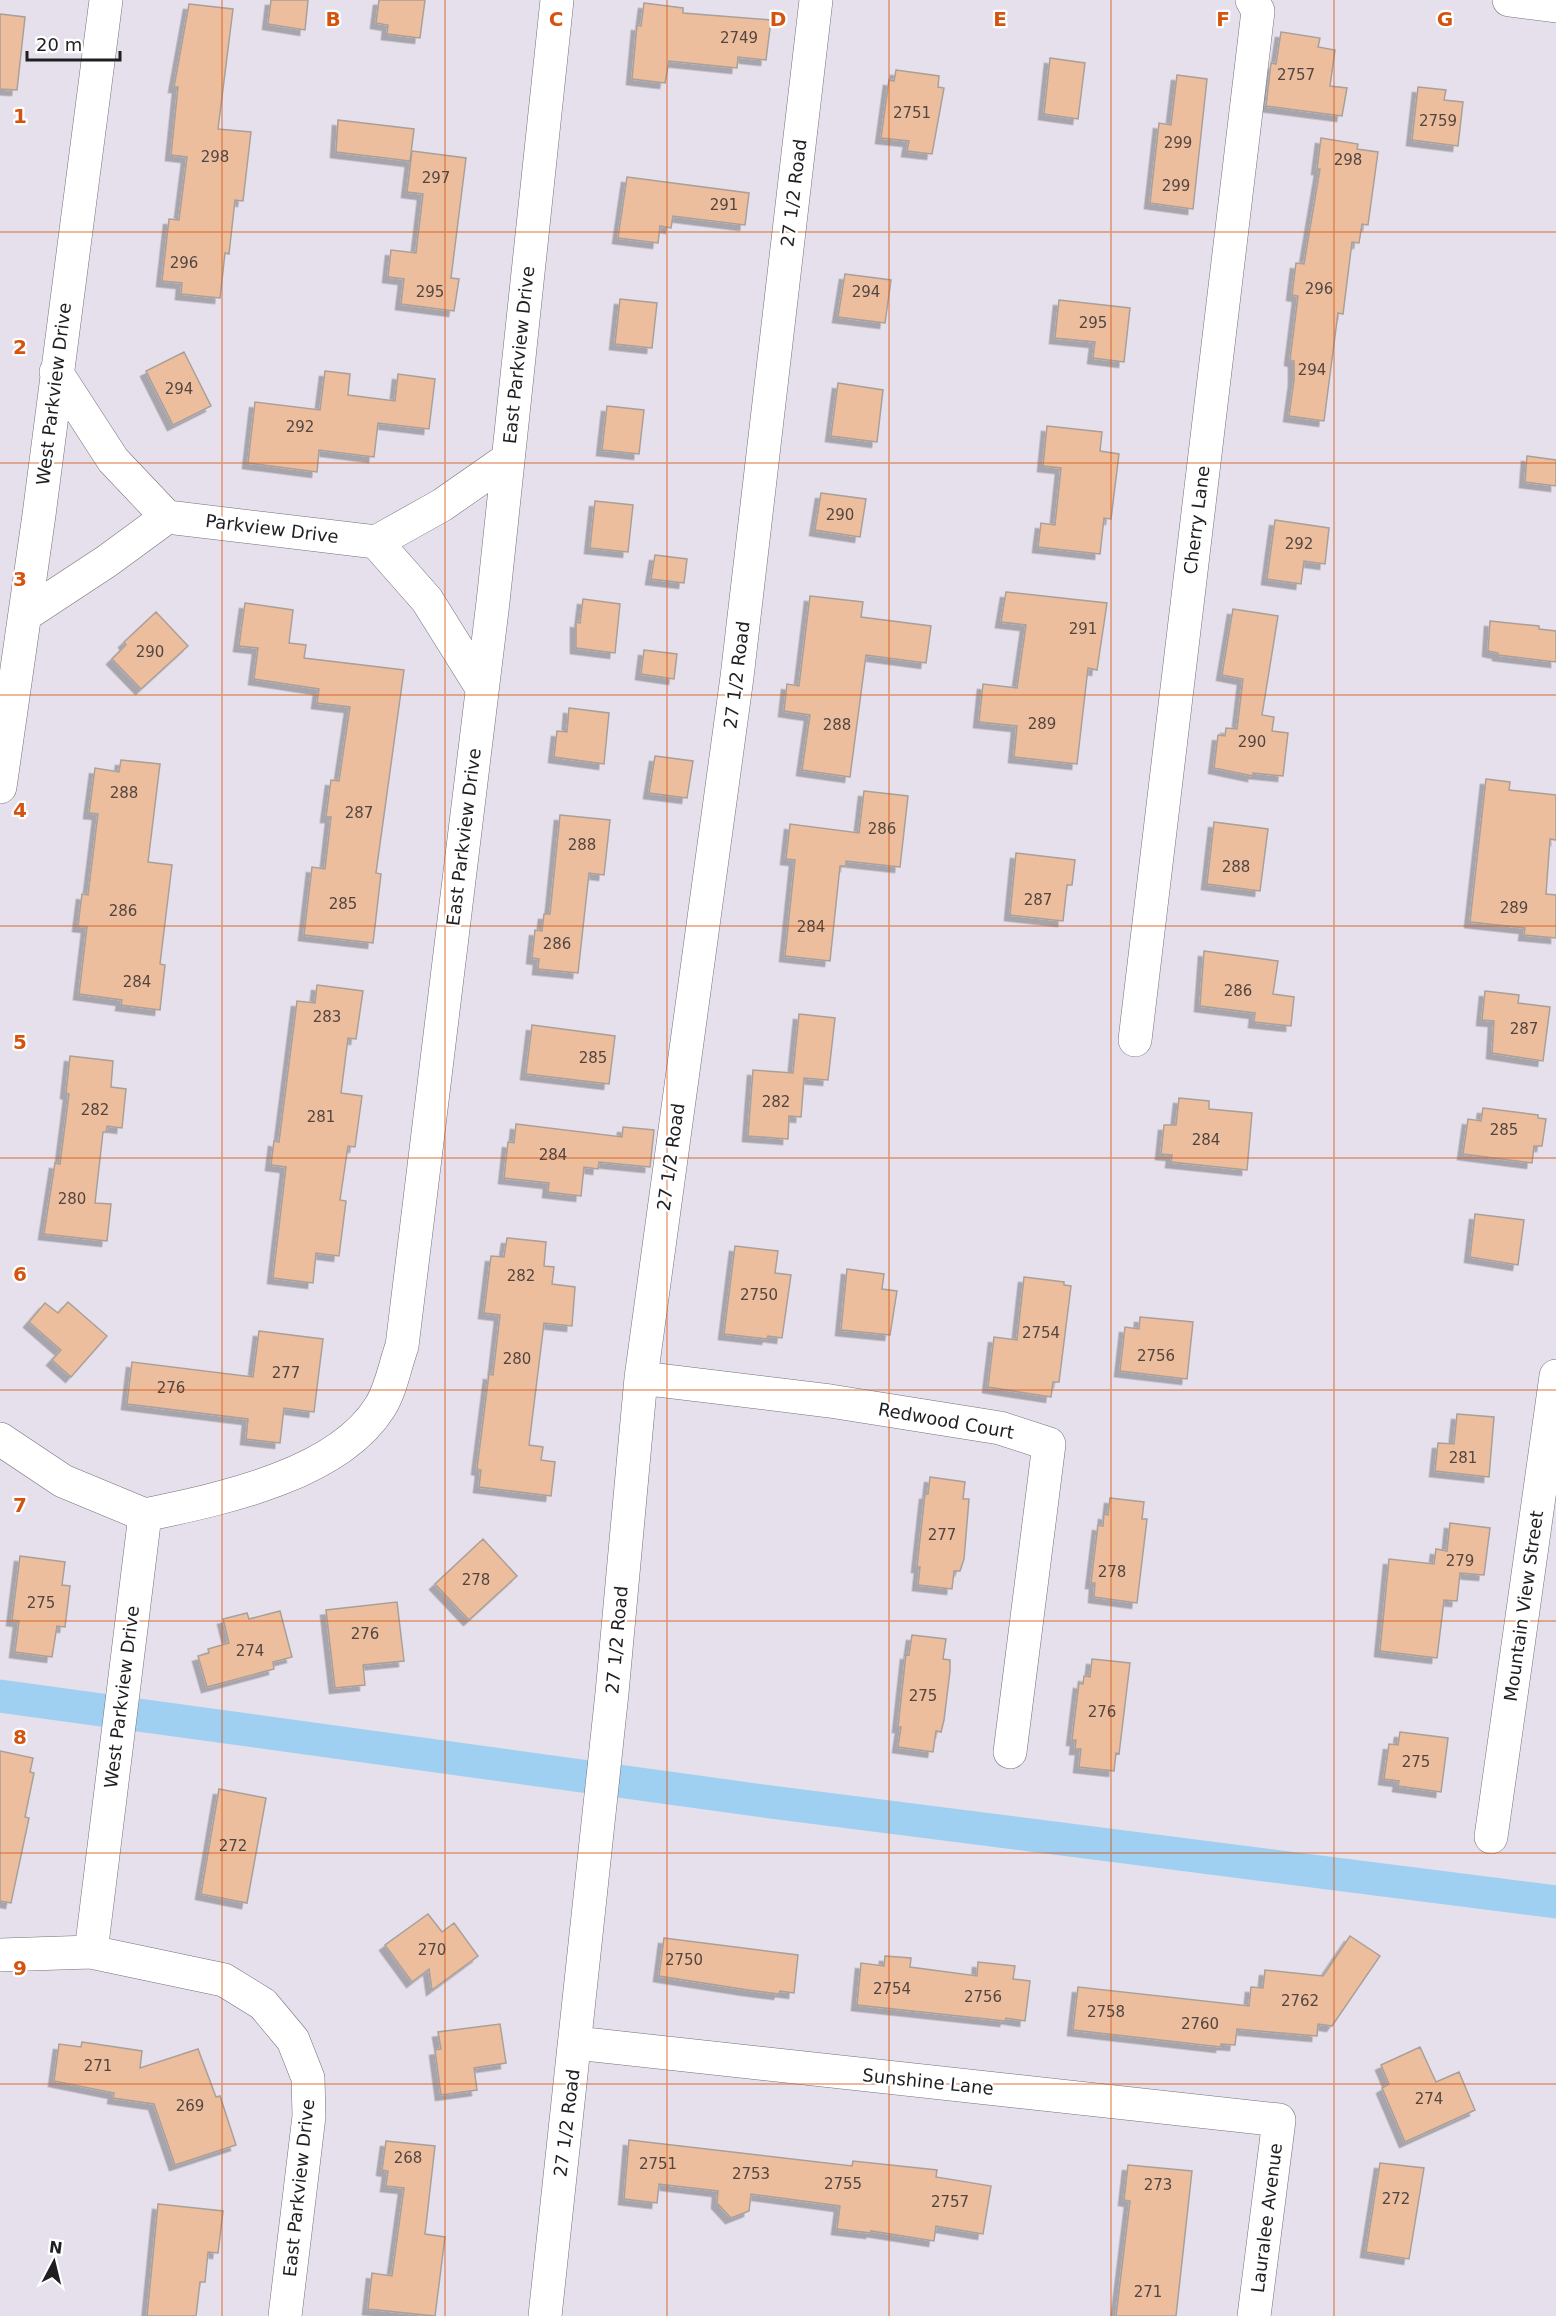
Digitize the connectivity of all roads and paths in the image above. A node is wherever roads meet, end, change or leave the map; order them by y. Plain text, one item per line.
1 (106, 0) edge
2 (557, 0) edge
3 (816, 0) edge
4 (1252, 0) edge
5 (1509, 0) edge
6 (1556, 6) edge
7 (56, 372) junction
8 (508, 459) junction
9 (167, 517) junction
10 (376, 542) junction
11 (25, 615) junction
12 (482, 688) junction
13 (0, 787) edge
14 (1135, 1041) dead end
15 (1556, 1376) edge
16 (641, 1378) junction
17 (0, 1439) edge
18 (145, 1515) junction
19 (1010, 1752) dead end
20 (1491, 1837) dead end
21 (91, 1952) junction
22 (0, 1955) edge
23 (576, 2043) junction
24 (1280, 2120) joint
25 (285, 2316) edge
26 (544, 2316) edge
27 (1254, 2316) edge

1 - 7 street, West Parkview Drive
2 - 8 street, East Parkview Drive
3 - 16 street, 27 1/2 Road
4 - 14 street, Cherry Lane
5 - 6 street
7 - 9 street
7 - 11 street, West Parkview Drive
8 - 10 street
8 - 12 street, East Parkview Drive
9 - 10 street, Parkview Drive
9 - 11 street
10 - 12 street
11 - 13 street, West Parkview Drive
12 - 18 street, East Parkview Drive
15 - 20 street, Mountain View Street
16 - 19 street, Redwood Court
16 - 23 street, 27 1/2 Road
17 - 18 street
18 - 21 street, West Parkview Drive
21 - 22 street
21 - 25 street, East Parkview Drive
23 - 24 street, Sunshine Lane
23 - 26 street, 27 1/2 Road
24 - 27 street, Lauralee Avenue

